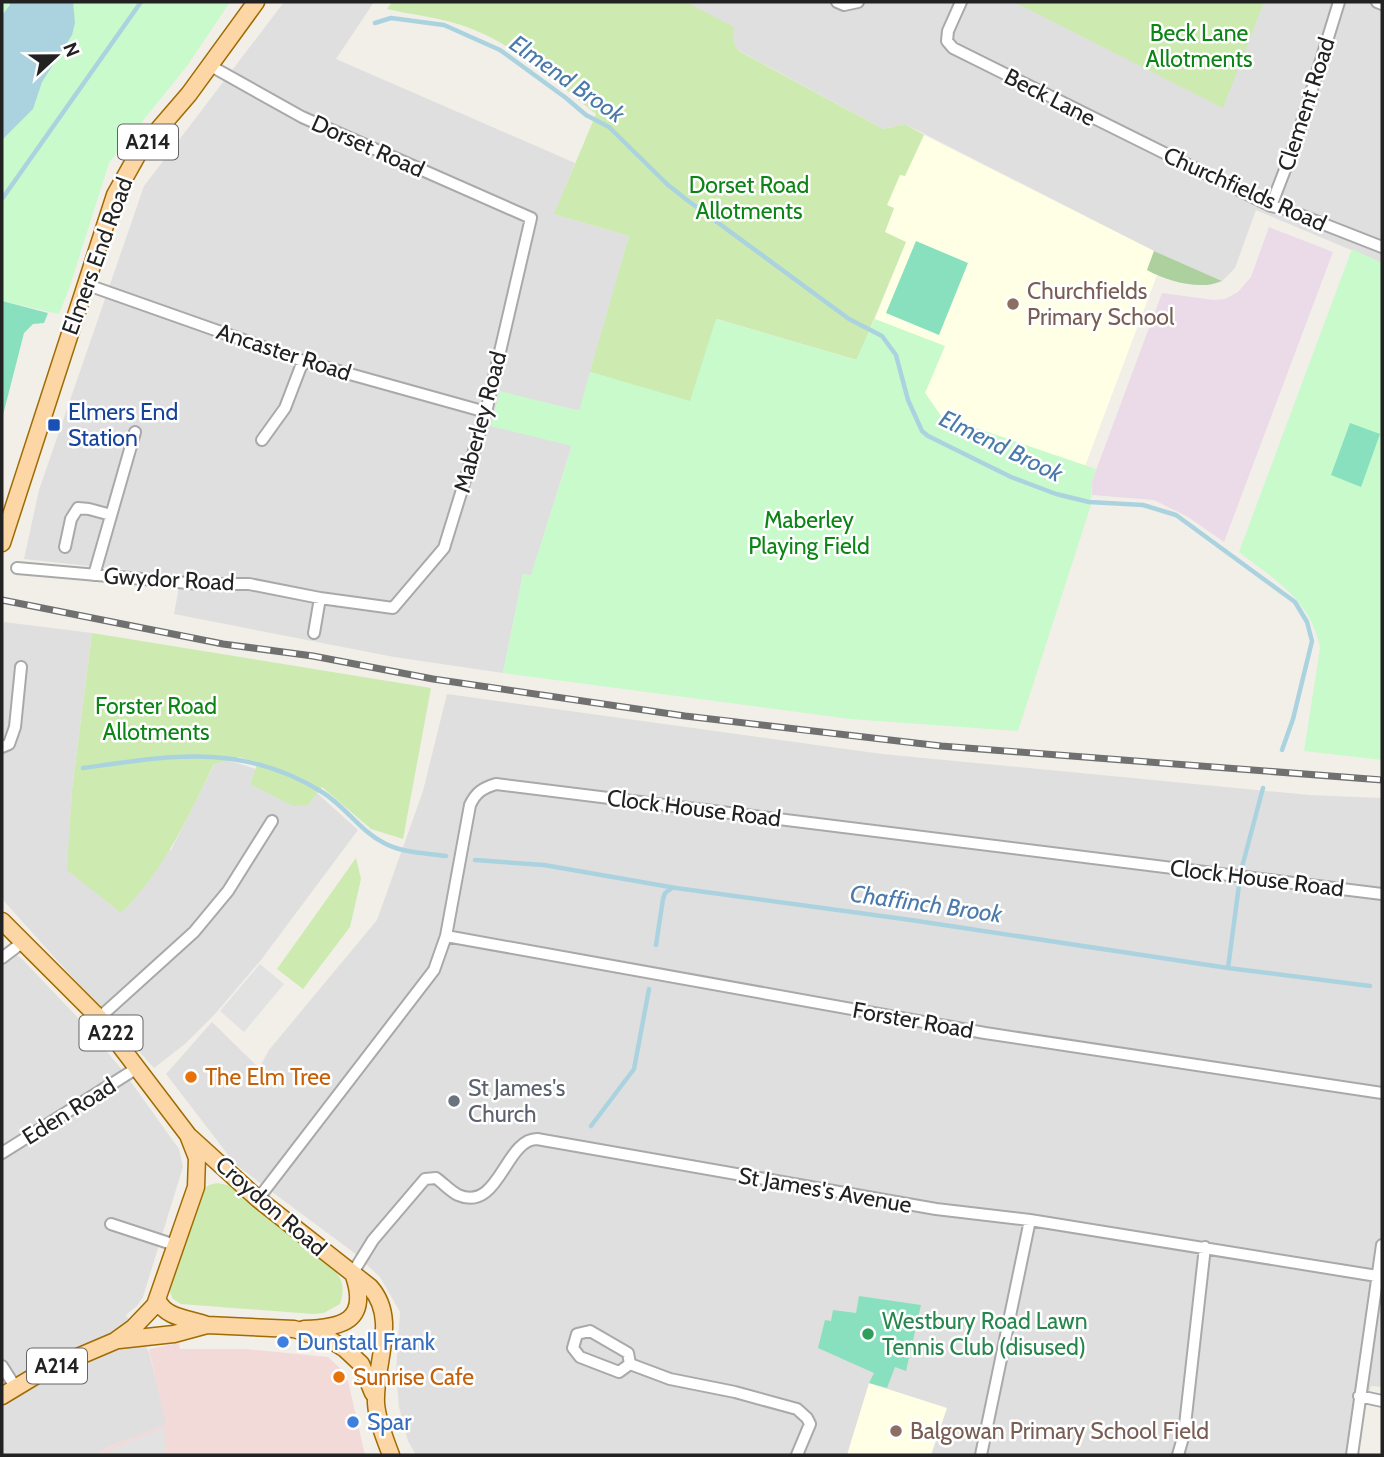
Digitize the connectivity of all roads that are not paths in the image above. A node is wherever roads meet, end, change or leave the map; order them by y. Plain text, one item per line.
1 (256, 2) edge
2 (858, 2) edge
3 (961, 2) edge
4 (1339, 2) edge
5 (1377, 2) edge
6 (841, 4) edge
7 (1382, 4) edge
8 (209, 65) junction
9 (1146, 146) joint
10 (1270, 206) junction
11 (531, 218) joint
12 (1382, 247) edge
13 (85, 284) junction
14 (303, 361) junction
15 (486, 412) junction
16 (135, 432) dead end
17 (262, 440) dead end
18 (111, 515) junction
19 (2, 543) edge
20 (65, 547) dead end
21 (17, 568) dead end
22 (94, 575) junction
23 (320, 598) junction
24 (393, 608) joint
25 (314, 632) dead end
26 (21, 667) dead end
27 (2, 747) edge
28 (272, 821) dead end
29 (1382, 894) edge
30 (2, 921) edge
31 (446, 936) junction
32 (23, 942) junction
33 (2, 958) edge
34 (99, 1018) junction
35 (137, 1068) junction
36 (1382, 1093) edge
37 (188, 1135) junction
38 (2, 1153) edge
39 (230, 1174) junction
40 (196, 1187) junction
41 (258, 1199) junction
42 (1030, 1220) junction
43 (111, 1224) dead end
44 (175, 1245) junction
45 (1382, 1245) edge
46 (1205, 1247) junction
47 (353, 1275) junction
48 (1377, 1276) junction
49 (158, 1301) junction
50 (176, 1317) junction
51 (207, 1325) junction
52 (295, 1329) junction
53 (174, 1334) junction
54 (115, 1341) junction
55 (630, 1364) junction
56 (2, 1366) edge
57 (9, 1392) edge
58 (1359, 1396) junction
59 (1382, 1401) edge
60 (376, 1406) junction
61 (391, 1455) edge
62 (797, 1455) edge
63 (981, 1455) edge
64 (1178, 1455) edge
65 (1352, 1455) edge

1 - 8 main road, Elmers End Road / A214
2 - 6 street
3 - 9 street, Beck Lane
4 - 10 street, Clement Road
5 - 7 street
8 - 11 street, Dorset Road
8 - 13 main road, Elmers End Road / A214
9 - 10 street, Churchfields Road
10 - 12 street, Churchfields Road
11 - 15 street, Maberley Road
13 - 14 street, Ancaster Road
13 - 19 main road, Elmers End Road / A214
14 - 15 street, Ancaster Road
14 - 17 street
15 - 24 street, Maberley Road
16 - 18 street
18 - 20 street
18 - 22 street
21 - 22 street, Gwydor Road
22 - 23 street, Gwydor Road
23 - 24 street, Gwydor Road
23 - 25 street
26 - 27 street
28 - 34 street
29 - 31 street, Clock House Road
30 - 32 main road, Croydon Road / A222
31 - 36 street, Forster Road
31 - 41 street, Clock House Road
32 - 33 street
32 - 34 main road, Croydon Road / A222
34 - 35 main road, Croydon Road / A222
35 - 37 main road, Croydon Road / A222
35 - 38 street, Eden Road
37 - 39 main road, Croydon Road
37 - 40 main road, Croydon Road
39 - 40 main road
39 - 41 main road, Croydon Road
40 - 44 main road
41 - 47 main road, Croydon Road
42 - 46 street, St James's Avenue
42 - 47 street, St James's Avenue
42 - 63 street
43 - 44 street
44 - 49 main road
45 - 48 street
46 - 48 street, St James's Avenue
46 - 64 street
47 - 52 main road
47 - 60 main road, Croydon Road
48 - 58 street
49 - 50 main road
49 - 54 main road
50 - 51 main road
50 - 53 main road
51 - 52 main road
51 - 53 main road
52 - 60 main road
53 - 54 main road
54 - 57 main road, A214
55 - 55 street
55 - 62 street
56 - 57 street
58 - 59 street
58 - 65 street
60 - 61 main road, Croydon Road

